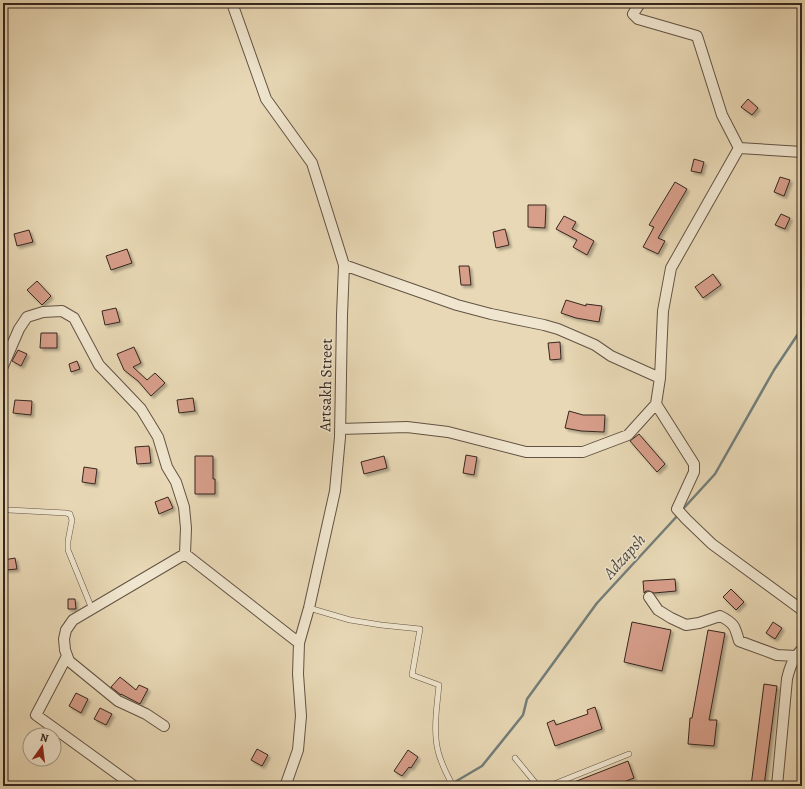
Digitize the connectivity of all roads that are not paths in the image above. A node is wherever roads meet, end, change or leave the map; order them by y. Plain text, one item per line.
1 (232, 3) edge
2 (640, 3) edge
3 (739, 148) junction
4 (802, 152) edge
5 (344, 265) junction
6 (3, 366) edge
7 (660, 378) junction
8 (656, 404) junction
9 (340, 429) junction
10 (9, 510) dead end
11 (185, 554) junction
12 (649, 597) dead end
13 (309, 608) junction
14 (92, 609) junction
15 (802, 610) edge
16 (299, 643) junction
17 (799, 653) edge
18 (67, 656) junction
19 (164, 726) dead end
20 (629, 754) dead end
21 (515, 758) dead end
22 (134, 786) edge
23 (285, 786) edge
24 (453, 786) edge
25 (538, 786) edge
26 (549, 786) edge
27 (777, 786) edge

1 - 5 street, Artsakh Street
2 - 3 street
3 - 4 street
3 - 7 street
5 - 7 street
5 - 9 street, Artsakh Street
6 - 11 street
7 - 8 street
8 - 9 street
8 - 15 street
9 - 13 street, Artsakh Street
10 - 14 lane
11 - 14 street
11 - 16 street
12 - 17 street
13 - 16 street, Artsakh Street
13 - 24 lane
14 - 18 street
16 - 23 street, Artsakh Street
17 - 27 street
18 - 19 street
18 - 22 street
20 - 26 lane
21 - 25 lane

